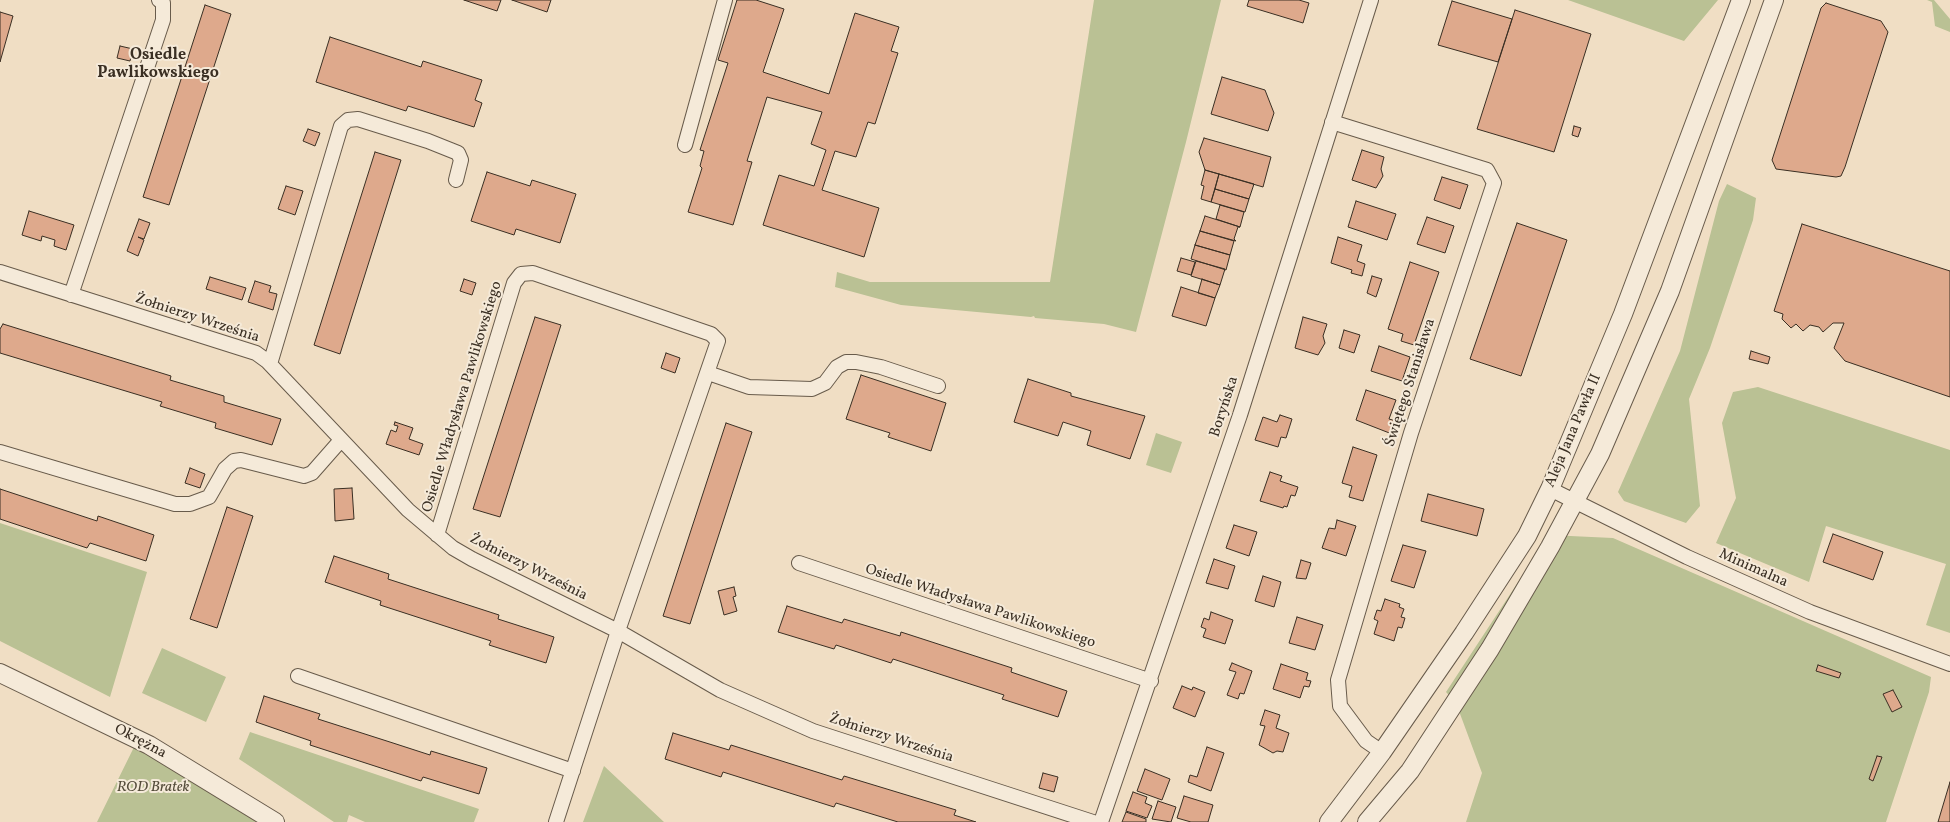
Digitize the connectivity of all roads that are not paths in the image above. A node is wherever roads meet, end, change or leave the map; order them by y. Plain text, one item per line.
1 (159, 0) edge
2 (725, 0) edge
3 (1371, 0) edge
4 (1741, 0) edge
5 (1774, 0) edge
6 (1332, 122) junction
7 (685, 145) dead end
8 (456, 180) dead end
9 (0, 272) edge
10 (71, 295) junction
11 (270, 364) junction
12 (708, 373) junction
13 (938, 386) dead end
14 (341, 440) junction
15 (0, 452) edge
16 (1550, 489) junction
17 (1574, 501) junction
18 (437, 535) junction
19 (799, 564) dead end
20 (618, 632) junction
21 (1950, 664) edge
22 (0, 673) edge
23 (298, 676) dead end
24 (1151, 681) junction
25 (1382, 752) junction
26 (573, 771) junction
27 (275, 822) edge
28 (556, 822) edge
29 (1093, 822) edge
30 (1101, 822) edge
31 (1328, 822) edge
32 (1367, 822) edge

1 - 10 street
2 - 7 street
3 - 6 street, Boryńska
4 - 16 street, Aleja Jana Pawła II
5 - 17 street, Aleja Jana Pawła II
6 - 24 street, Boryńska
6 - 25 street, Świętego Stanisława
8 - 11 street
9 - 10 street, Żołnierzy Września
10 - 11 street, Żołnierzy Września
11 - 14 street, Żołnierzy Września
12 - 13 street
12 - 18 street, Osiedle Władysława Pawlikowskiego
12 - 20 street, Osiedle Władysława Pawlikowskiego
14 - 15 street
14 - 18 street, Żołnierzy Września
16 - 17 street, Minimalna
16 - 25 street, Aleja Jana Pawła II
17 - 21 street, Minimalna
17 - 32 street, Aleja Jana Pawła II
18 - 20 street, Żołnierzy Września
19 - 24 street, Osiedle Władysława Pawlikowskiego
20 - 26 street, Osiedle Władysława Pawlikowskiego
20 - 29 street, Żołnierzy Września
22 - 27 street, Okrężna
23 - 26 street
24 - 30 street, Boryńska
25 - 31 street, Aleja Jana Pawła II
26 - 28 street, Osiedle Władysława Pawlikowskiego

